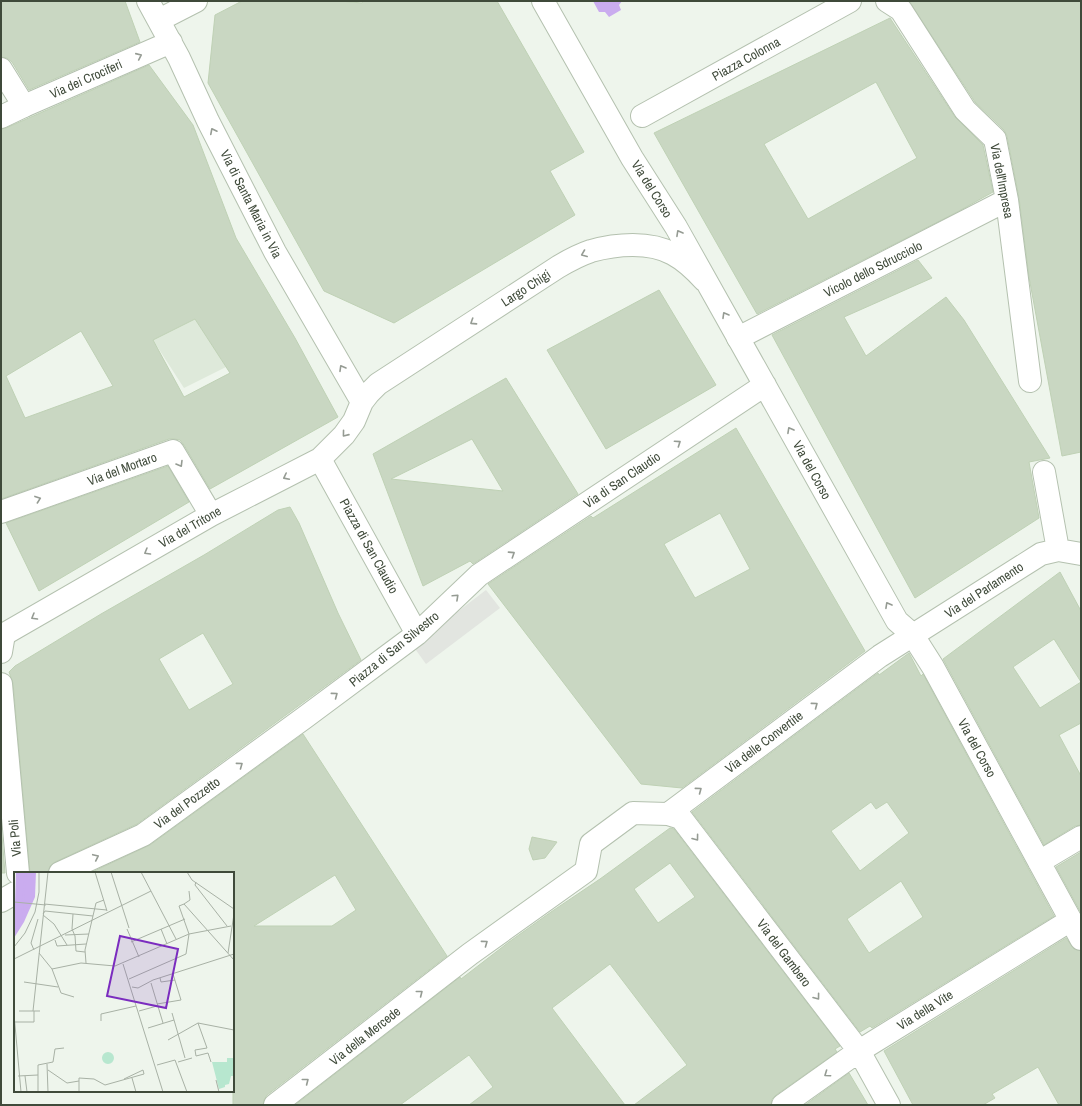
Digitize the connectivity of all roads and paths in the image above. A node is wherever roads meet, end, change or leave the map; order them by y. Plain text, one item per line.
1 (148, 1) edge
2 (196, 1) edge
3 (543, 1) edge
4 (850, 1) edge
5 (894, 6) edge
6 (159, 20) junction
7 (171, 42) junction
8 (1, 69) edge
9 (24, 106) junction
10 (642, 116) dead end
11 (1, 117) edge
12 (1007, 200) junction
13 (704, 280) junction
14 (738, 338) junction
15 (1030, 380) dead end
16 (765, 385) junction
17 (362, 402) junction
18 (320, 459) junction
19 (1044, 472) dead end
20 (1, 512) edge
21 (211, 515) junction
22 (1058, 550) junction
23 (1081, 554) edge
24 (479, 575) joint
25 (417, 634) junction
26 (912, 634) junction
27 (2, 638) edge
28 (1, 684) edge
29 (304, 718) joint
30 (668, 814) junction
31 (1081, 837) edge
32 (1039, 862) junction
33 (18, 872) edge
34 (62, 872) edge
35 (14, 894) edge
36 (1, 901) edge
37 (1076, 929) edge
38 (859, 1051) junction
39 (275, 1105) edge
40 (783, 1105) edge
41 (889, 1105) edge

1 - 6 street, Via di Santa Maria in Via
2 - 6 street
13 -> 3 street, Via del Corso
4 - 10 street, Piazza Colonna
5 - 12 street, Via dell'Impresa
6 - 7 street, Via di Santa Maria in Via
9 -> 7 street, Via dei Crociferi
17 -> 7 street, Via di Santa Maria in Via
8 - 9 street
9 - 11 street, Via dei Crociferi
12 - 14 street, Vicolo dello Sdrucciolo
12 - 15 street, Via dell'Impresa
14 -> 13 street, Via del Corso
13 -> 17 street, Largo Chigi
14 - 16 street, Via del Corso
24 -> 16 street, Via di San Claudio
26 -> 16 street, Via del Corso
17 -> 18 street, Via del Tritone
18 -> 21 street, Via del Tritone
18 - 25 street, Piazza di San Claudio
19 - 22 street
20 -> 21 street, Via del Mortaro
21 -> 27 street, Via del Tritone
22 - 23 street
22 - 26 street, Via del Parlamento
25 -> 24 street, Piazza di San Silvestro
29 -> 25 street, Piazza di San Silvestro
30 -> 26 street, Via delle Convertite
26 - 32 street, Via del Corso
28 - 33 street, Via Poli
34 -> 29 street, Via del Pozzetto
30 -> 38 street, Via del Gambero
39 -> 30 street, Via della Mercede
31 - 32 street
32 - 37 street, Via del Corso
35 - 36 street
37 - 38 street, Via della Vite
38 -> 40 street, Via della Vite
38 - 41 street, Via del Gambero

